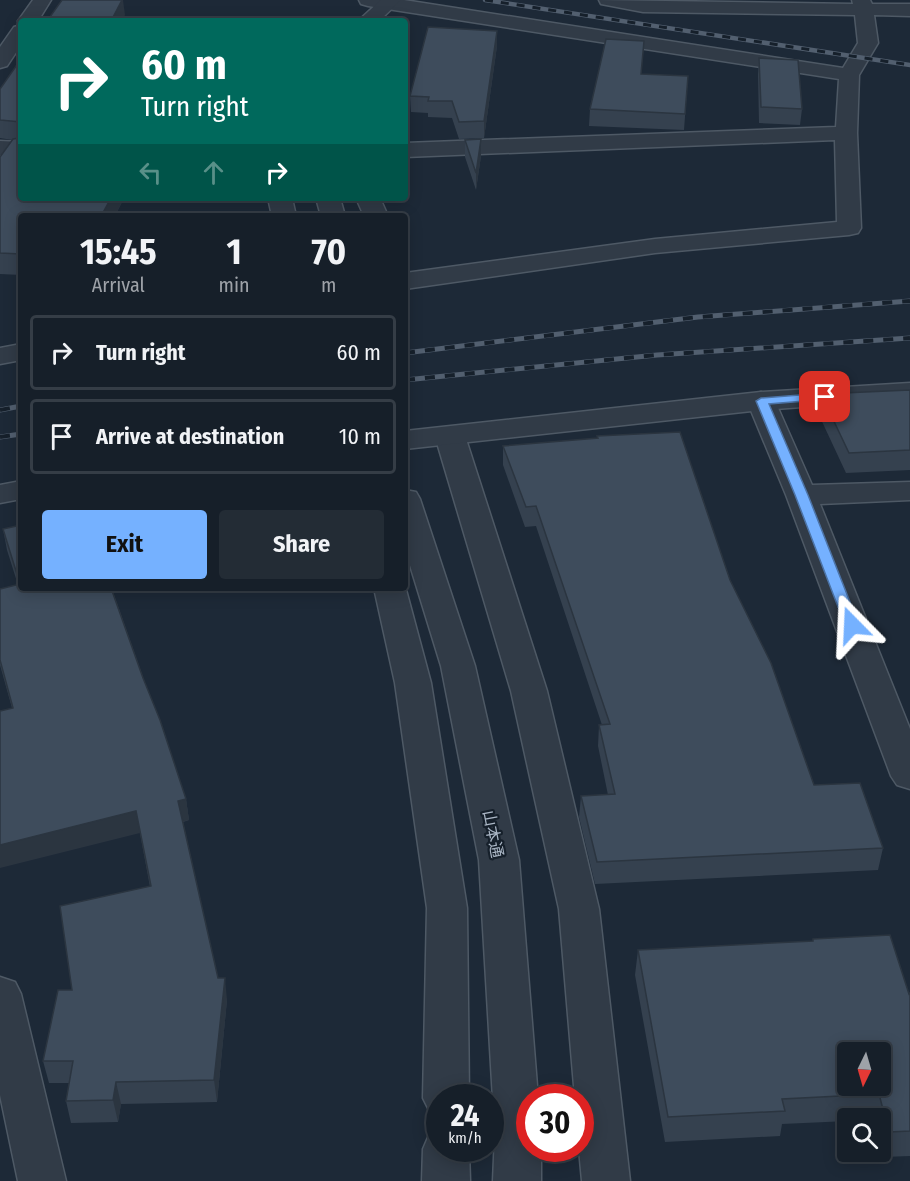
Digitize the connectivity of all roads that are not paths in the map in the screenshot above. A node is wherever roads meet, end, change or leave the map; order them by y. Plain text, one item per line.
1 (42, 0) edge
2 (608, 0) edge
3 (382, 1) edge
4 (695, 4) edge
5 (862, 5) edge
6 (910, 10) edge
7 (30, 18) edge
8 (370, 18) edge
9 (18, 35) edge
10 (0, 62) edge
11 (0, 70) edge
12 (18, 70) edge
13 (849, 75) junction
14 (846, 133) junction
15 (0, 148) edge
16 (18, 148) edge
17 (408, 150) edge
18 (408, 281) edge
19 (18, 353) edge
20 (0, 356) edge
21 (910, 391) edge
22 (761, 401) junction
23 (450, 436) junction
24 (408, 440) edge
25 (18, 491) edge
26 (910, 491) edge
27 (0, 494) edge
28 (801, 495) junction
29 (408, 508) edge
30 (391, 591) edge
31 (910, 776) edge
32 (0, 994) edge
33 (446, 1084) edge
34 (446, 1162) edge
35 (42, 1181) edge
36 (446, 1181) edge
37 (517, 1181) edge
38 (606, 1181) edge

1 - 7 street
2 - 4 street
3 - 8 street
3 - 13 street
4 - 5 street
5 - 6 street
5 - 13 street
9 - 10 street
11 - 12 street
13 - 14 street
14 - 17 street
14 - 18 street
15 - 16 street
19 - 20 street
21 - 22 street
22 - 23 street
22 - 28 street
23 - 24 street
23 - 38 street
25 - 27 street
26 - 28 street
28 - 31 street
29 - 37 street, 山本通
30 - 33 street
32 - 35 street
34 - 36 street

